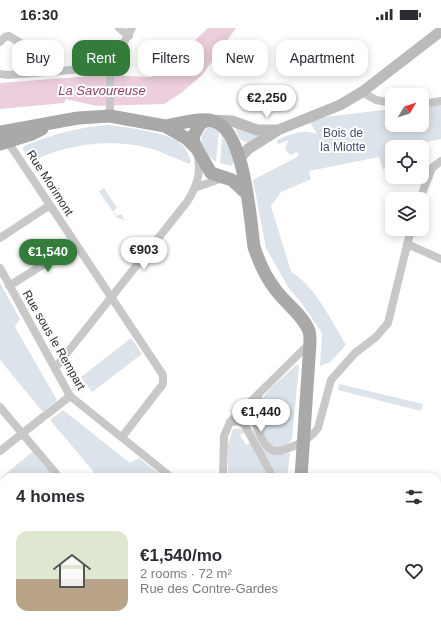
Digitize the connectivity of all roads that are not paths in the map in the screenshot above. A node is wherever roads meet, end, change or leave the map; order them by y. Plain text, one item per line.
1 (119, 28) edge
2 (441, 31) edge
3 (130, 32) edge
4 (2, 40) edge
5 (16, 40) edge
6 (0, 74) edge
7 (12, 75) edge
8 (110, 76) edge
9 (362, 92) junction
10 (441, 101) edge
11 (385, 102) edge
12 (429, 103) edge
13 (110, 111) junction
14 (207, 120) junction
15 (52, 124) junction
16 (165, 126) junction
17 (278, 130) junction
18 (0, 132) edge
19 (4, 143) edge
20 (197, 150) junction
21 (241, 157) junction
22 (441, 161) edge
23 (224, 177) junction
24 (197, 187) junction
25 (423, 192) edge
26 (246, 193) junction
27 (50, 206) junction
28 (409, 236) edge
29 (0, 238) edge
30 (76, 244) junction
31 (407, 244) junction
32 (441, 259) edge
33 (0, 268) edge
34 (9, 286) junction
35 (111, 296) junction
36 (310, 343) junction
37 (55, 368) junction
38 (259, 394) junction
39 (70, 396) junction
40 (0, 407) edge
41 (230, 422) junction
42 (23, 434) junction
43 (122, 437) junction
44 (301, 442) junction
45 (0, 451) edge
46 (56, 473) edge
47 (166, 473) edge
48 (223, 473) edge
49 (271, 473) edge
50 (295, 473) edge
51 (301, 473) edge

1 - 3 street
2 - 9 main road
4 - 5 street
6 - 7 street
8 - 13 street
9 - 11 street
9 - 17 main road
10 - 12 street
13 - 15 main road
13 - 16 main road
14 - 16 main road
14 - 17 main road
14 - 20 main road
14 - 21 main road
15 - 18 main road
15 - 19 main road
16 - 20 main road
17 - 21 main road
19 - 27 street, Rue Morimont
20 - 23 main road
20 - 24 street
21 - 23 main road
21 - 26 main road
22 - 25 street
23 - 24 street
23 - 26 main road
24 - 35 street
26 - 36 main road
27 - 29 street
27 - 30 street, Rue Morimont
28 - 31 street
30 - 34 street
30 - 35 street, Rue Morimont
31 - 32 street
31 - 44 street
33 - 34 street, Rue sous le Rempart
34 - 37 street, Rue sous le Rempart
35 - 37 street
35 - 43 street, Rue Morimont
36 - 38 street
36 - 44 main road
37 - 39 street, Rue sous le Rempart
38 - 41 street
38 - 44 street
39 - 42 street
39 - 43 street, Rue sous le Rempart
40 - 42 street
41 - 48 street
41 - 49 street
42 - 45 street
42 - 46 street
43 - 47 street, Rue sous le Rempart
44 - 50 main road
44 - 51 main road

